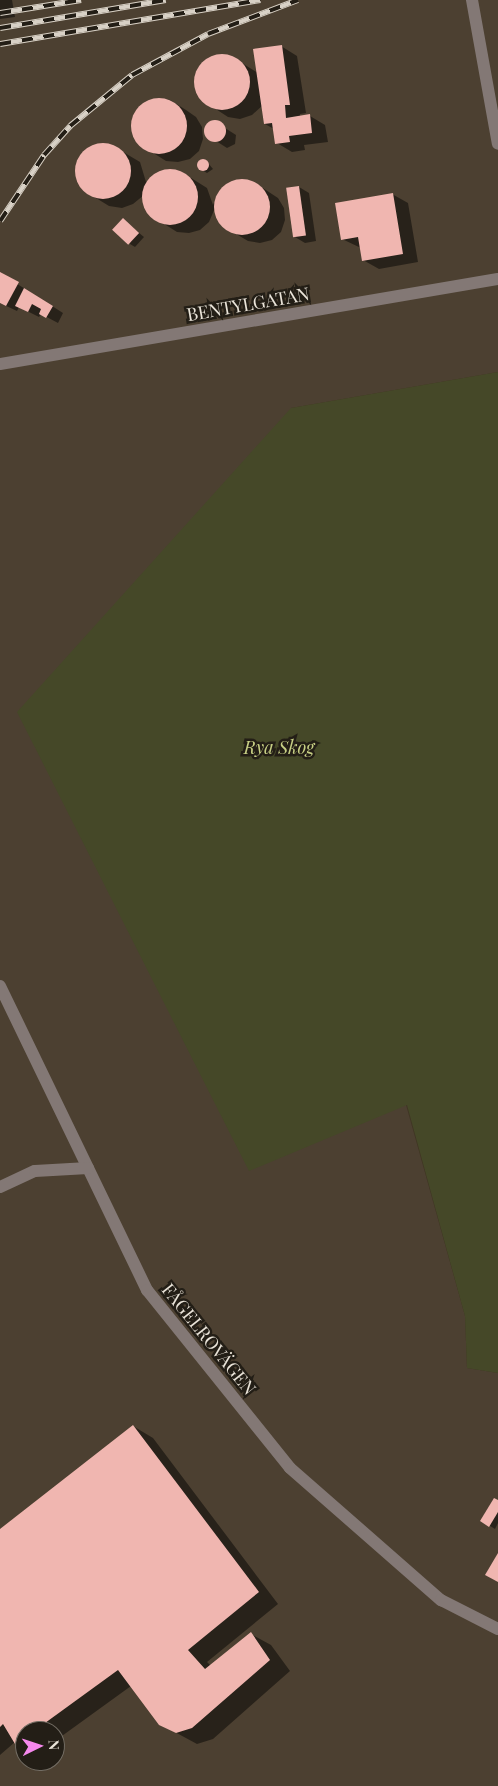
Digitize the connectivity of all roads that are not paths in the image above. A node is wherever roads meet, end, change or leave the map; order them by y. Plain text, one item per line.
1 (472, 0) edge
2 (498, 144) edge
3 (498, 279) edge
4 (1, 363) edge
5 (0, 986) edge
6 (88, 1168) junction
7 (0, 1188) edge
8 (498, 1630) edge

1 - 2 lane
3 - 4 lane, BENTYLGATAN
5 - 6 lane, FÅGELROVÄGEN
6 - 7 lane
6 - 8 lane, FÅGELROVÄGEN

